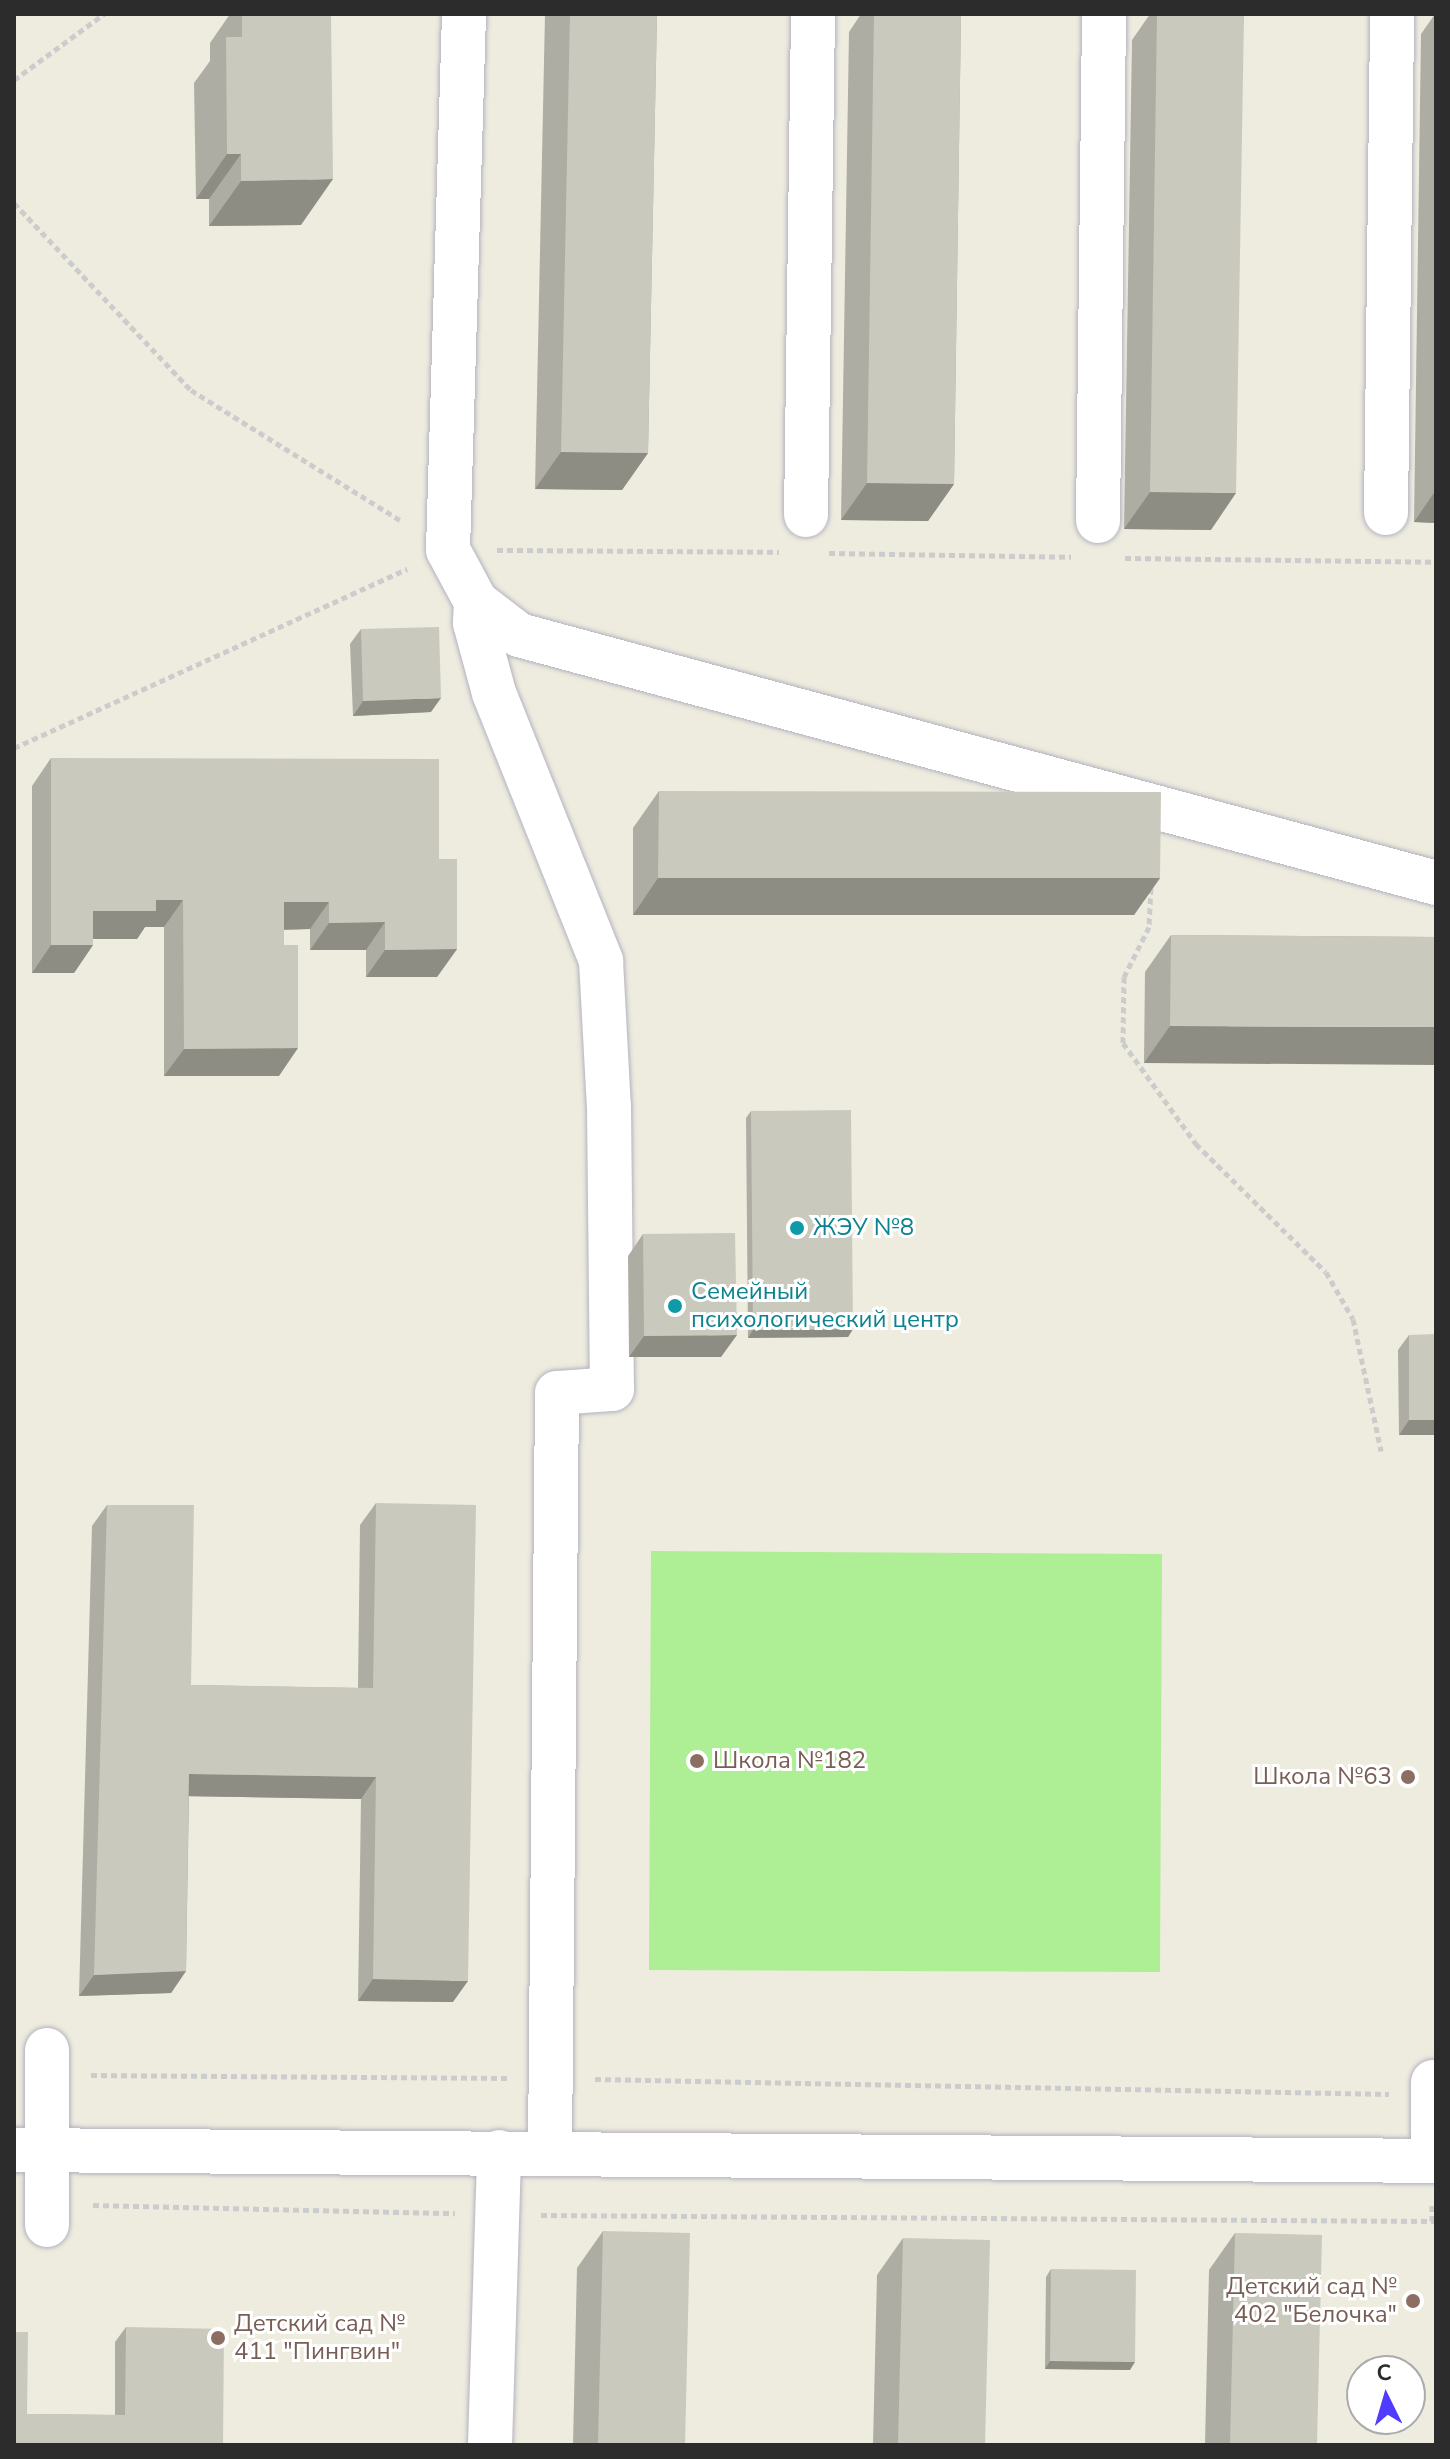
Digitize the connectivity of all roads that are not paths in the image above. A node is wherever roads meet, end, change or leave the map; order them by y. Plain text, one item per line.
1 (464, 14) edge
2 (813, 14) edge
3 (1104, 14) edge
4 (1392, 14) edge
5 (1386, 513) dead end
6 (804, 540) road end
7 (1097, 545) road end
8 (476, 602) junction
9 (1436, 883) edge
10 (47, 2062) road end
11 (1433, 2088) road end
12 (31, 2150) edge
13 (499, 2152) junction
14 (550, 2152) junction
15 (1434, 2161) edge
16 (48, 2215) road end
17 (490, 2445) edge

1 - 8 lane
2 - 6 lane
3 - 7 lane
4 - 5 lane
8 - 9 lane
8 - 14 lane
10 - 12 lane
11 - 15 lane
12 - 13 lane
12 - 16 lane
13 - 14 lane
13 - 17 lane
14 - 15 lane

